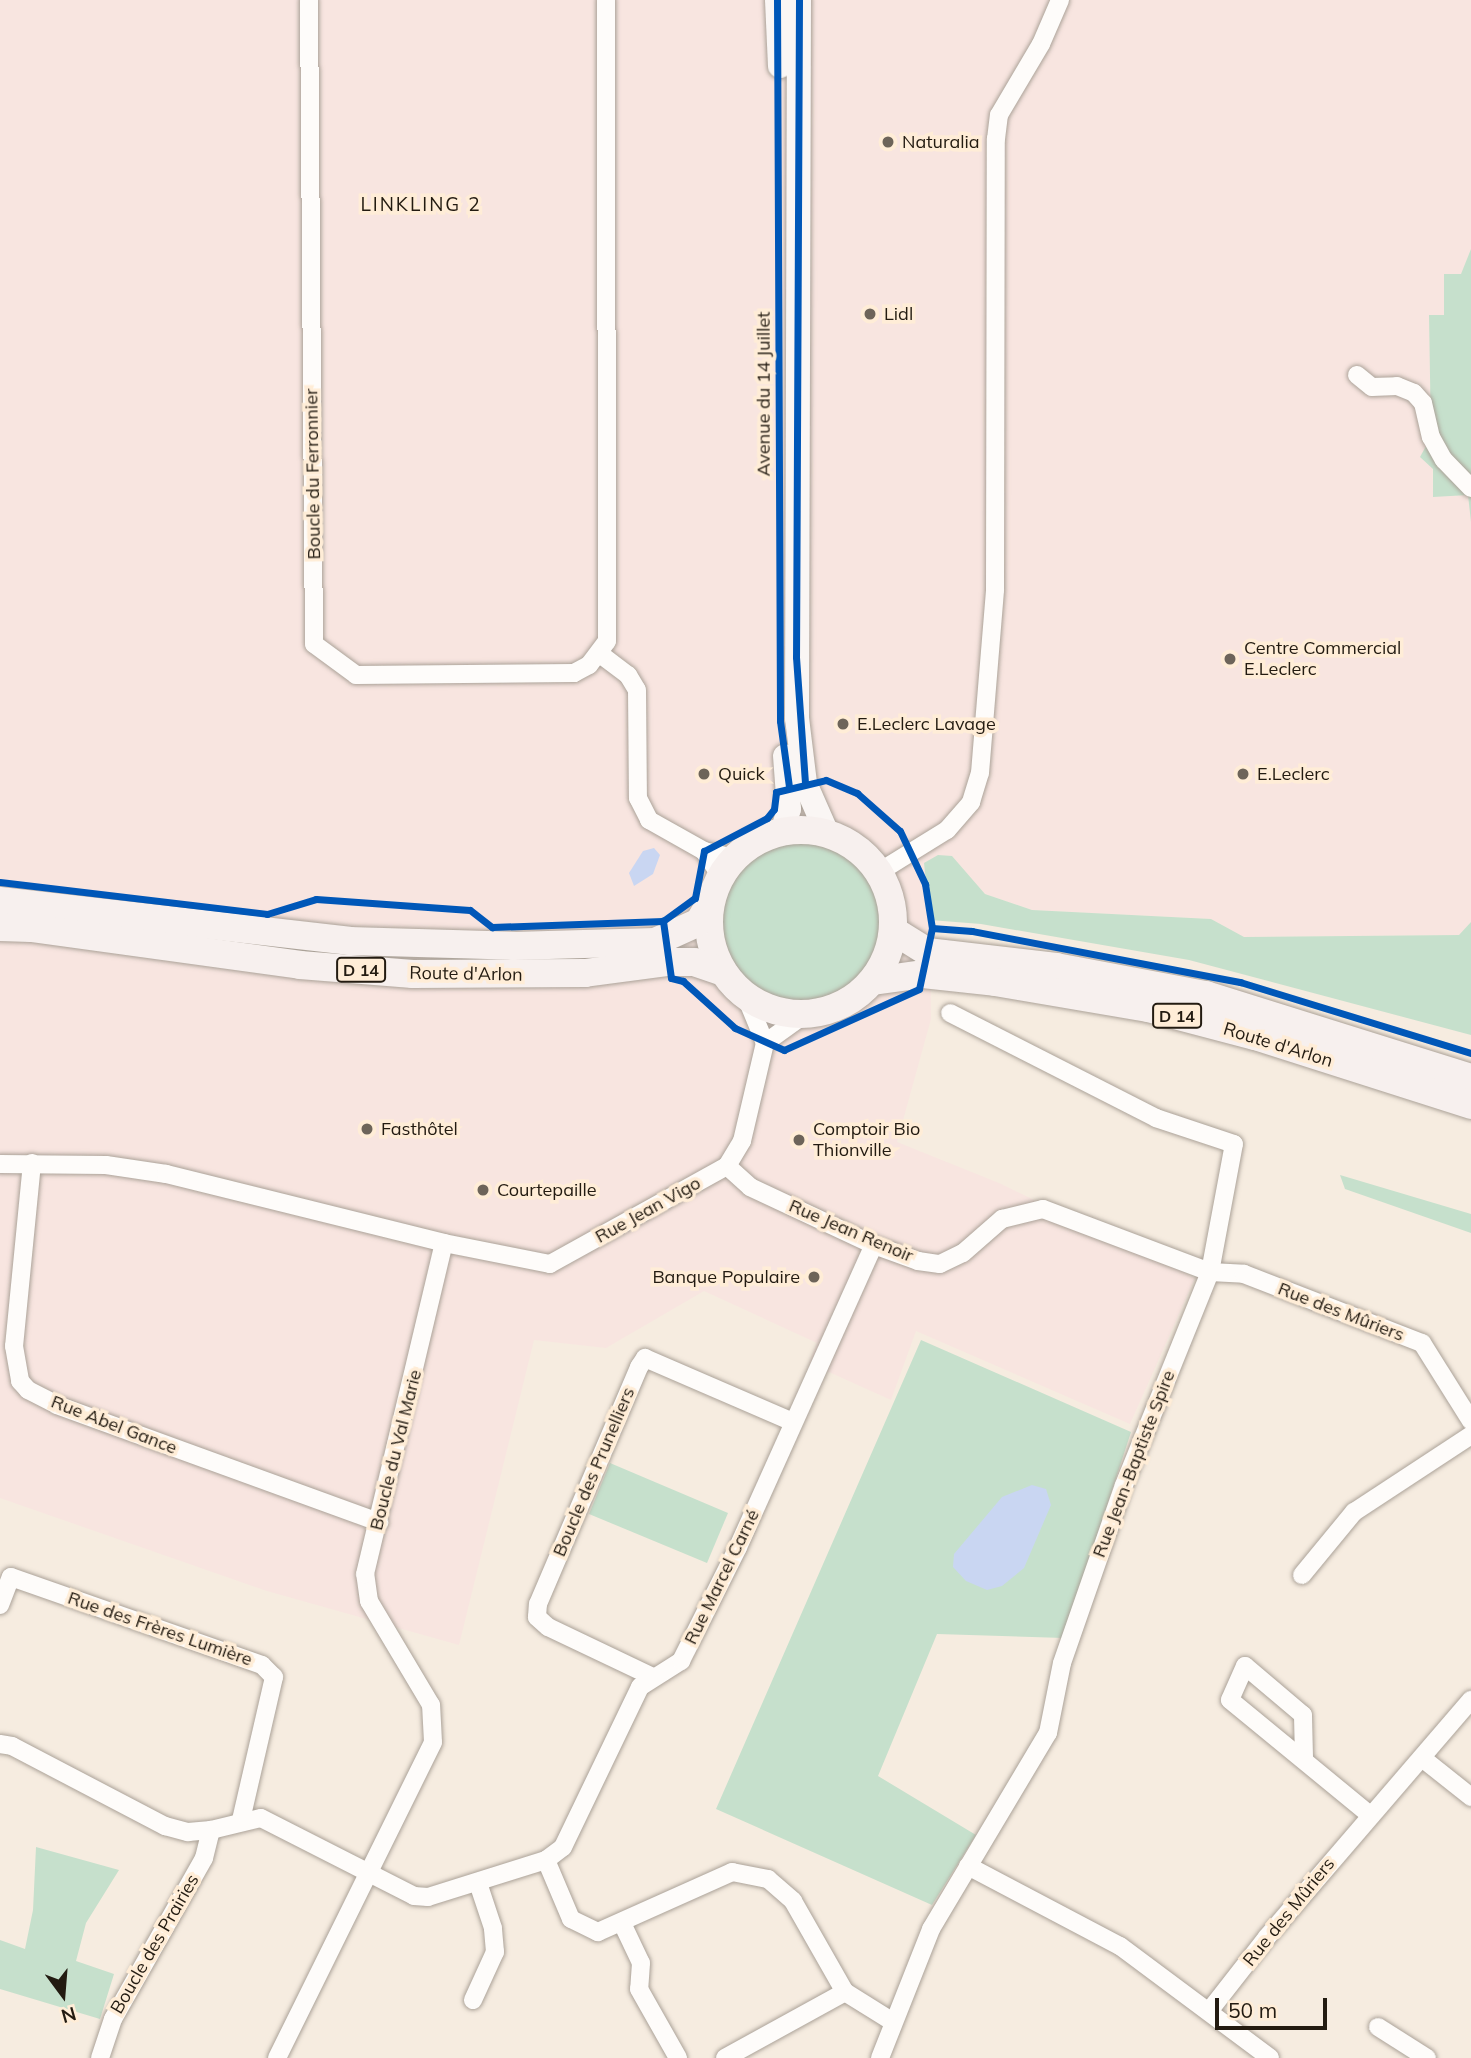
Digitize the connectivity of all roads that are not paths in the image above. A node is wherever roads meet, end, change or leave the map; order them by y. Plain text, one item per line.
1 (309, 0) edge
2 (606, 0) edge
3 (777, 0) edge
4 (799, 0) edge
5 (1060, 0) edge
6 (1357, 375) dead end
7 (1471, 488) edge
8 (600, 654) junction
9 (782, 833) junction
10 (827, 833) junction
11 (728, 867) junction
12 (880, 872) junction
13 (0, 901) edge
14 (710, 904) junction
15 (0, 927) edge
16 (894, 931) junction
17 (723, 972) junction
18 (873, 981) junction
19 (746, 997) junction
20 (950, 1013) dead end
21 (804, 1014) junction
22 (765, 1042) junction
23 (1471, 1078) edge
24 (1471, 1105) edge
25 (32, 1163) junction
26 (0, 1164) edge
27 (727, 1166) junction
28 (444, 1243) junction
29 (874, 1245) junction
30 (1210, 1272) junction
31 (1471, 1421) edge
32 (793, 1422) junction
33 (1471, 1435) edge
34 (379, 1522) junction
35 (1302, 1575) dead end
36 (0, 1605) edge
37 (653, 1677) junction
38 (1471, 1700) edge
39 (0, 1744) edge
40 (1304, 1757) junction
41 (1422, 1758) junction
42 (1471, 1797) edge
43 (1370, 1815) junction
44 (241, 1820) junction
45 (211, 1830) junction
46 (546, 1860) junction
47 (968, 1866) junction
48 (366, 1872) junction
49 (478, 1883) junction
50 (622, 1923) junction
51 (845, 1992) junction
52 (473, 2000) dead end
53 (1210, 2010) junction
54 (893, 2022) junction
55 (1378, 2027) dead end
56 (100, 2058) edge
57 (277, 2058) edge
58 (678, 2058) edge
59 (726, 2058) edge
60 (880, 2058) edge
61 (1270, 2058) edge
62 (1427, 2058) edge

1 - 8 street, Boucle du Ferronnier
2 - 8 street
3 - 9 main road, Avenue du 14 Juillet
4 - 10 main road, Avenue du 14 Juillet
5 - 12 street
6 - 7 street
8 - 11 street
9 - 10 main road
9 - 11 main road
10 - 12 main road
11 - 14 main road
12 - 16 main road
13 - 14 main road, Route d'Arlon / D 14
14 - 17 main road
15 - 17 main road, Route d'Arlon / D 14
16 - 18 main road
16 - 23 main road, Route d'Arlon / D 14
17 - 19 main road
18 - 21 main road
18 - 24 main road, Route d'Arlon / D 14
19 - 21 main road
19 - 22 street
20 - 30 street, Rue Jean-Baptiste Spire
21 - 22 street
22 - 27 street
25 - 26 street
25 - 28 street
25 - 34 street, Rue Abel Gance
27 - 28 street, Rue Jean Vigo
27 - 29 street, Rue Jean Renoir
28 - 34 street, Boucle du Val Marie
29 - 30 street, Rue Jean Renoir
29 - 32 street, Rue Marcel Carné
30 - 31 street, Rue des Mûriers
30 - 47 street, Rue Jean-Baptiste Spire
32 - 37 street, Rue Marcel Carné
32 - 37 street, Boucle des Prunelliers
33 - 35 street
34 - 48 street, Boucle du Val Marie
36 - 44 street, Rue des Frères Lumière
37 - 46 street, Rue Marcel Carné
38 - 41 street, Rue des Mûriers
39 - 45 street
40 - 40 street
40 - 43 street
41 - 42 street
41 - 43 street, Rue des Mûriers
43 - 53 street, Rue des Mûriers
44 - 45 street
44 - 48 street, Rue Marcel Carné
45 - 56 street, Boucle des Prairies
46 - 49 street, Rue Marcel Carné
46 - 50 street
47 - 53 street
47 - 54 street, Rue Jean-Baptiste Spire
48 - 49 street, Rue Marcel Carné
48 - 57 street, Boucle du Val Marie
49 - 52 street
50 - 51 street
50 - 58 street
51 - 54 street
51 - 59 street
53 - 61 street
54 - 60 street, Rue Jean-Baptiste Spire
55 - 62 street

